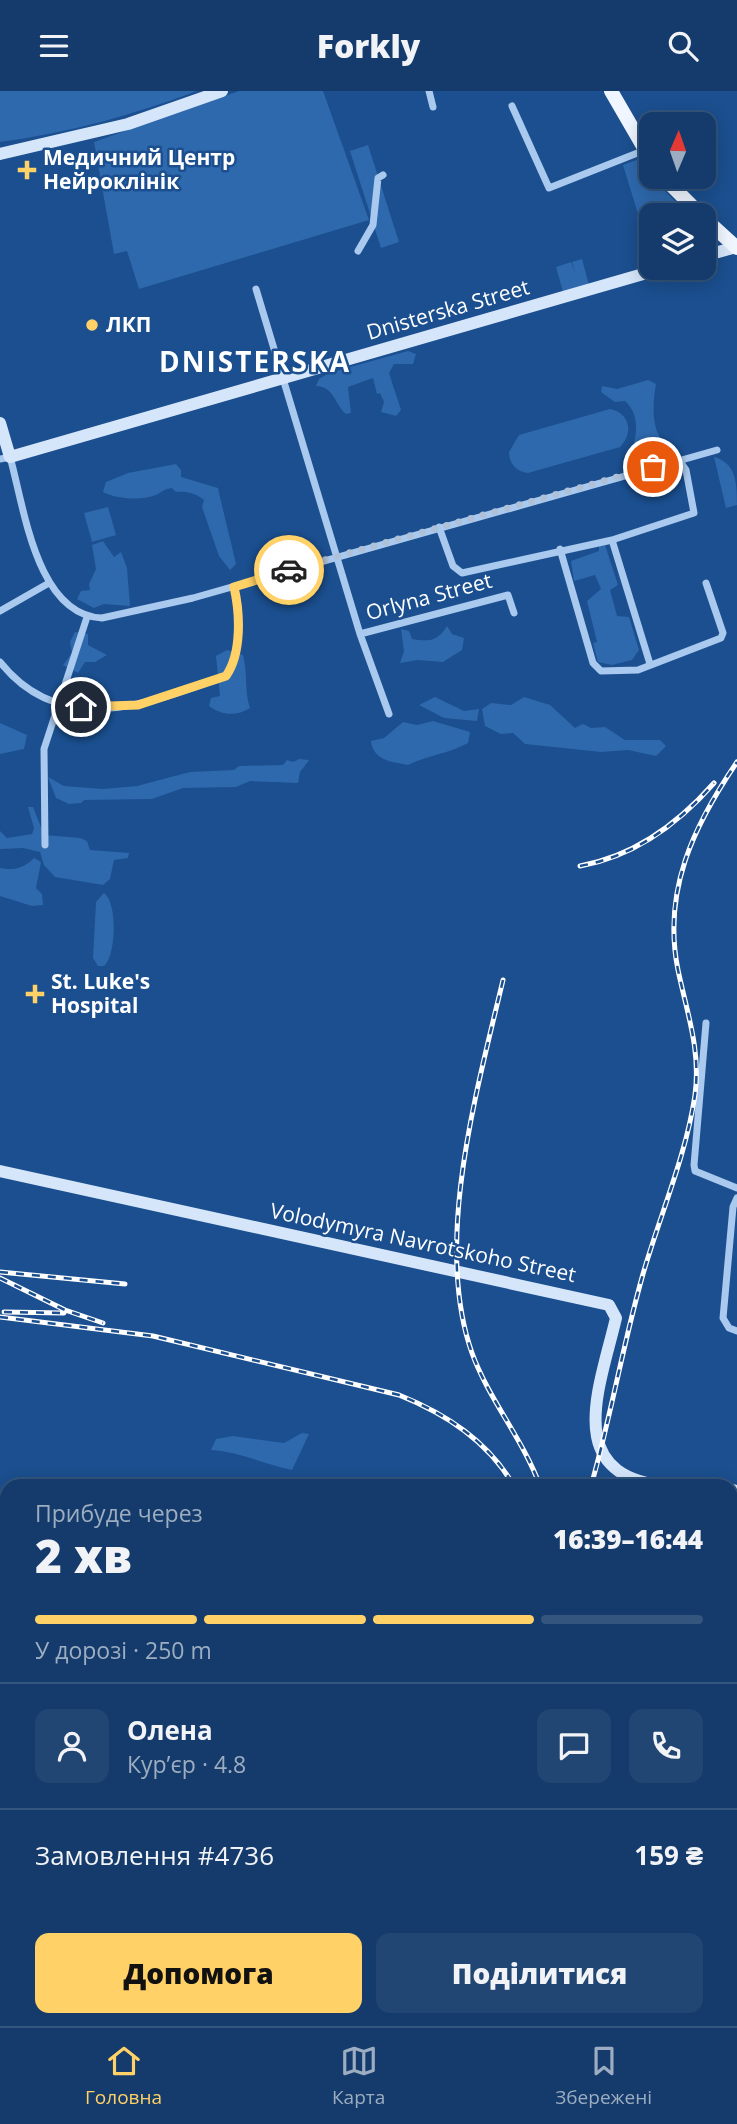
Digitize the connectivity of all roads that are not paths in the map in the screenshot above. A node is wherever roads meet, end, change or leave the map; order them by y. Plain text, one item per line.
1 (222, 91) edge
2 (429, 91) edge
3 (611, 91) edge
4 (512, 106) dead end
5 (433, 107) dead end
6 (639, 139) edge
7 (0, 154) edge
8 (639, 158) edge
9 (383, 175) dead end
10 (675, 189) edge
11 (689, 203) edge
12 (716, 229) edge
13 (736, 247) edge
14 (358, 251) dead end
15 (716, 253) edge
16 (639, 275) edge
17 (256, 289) dead end
18 (284, 378) junction
19 (0, 423) edge
20 (717, 450) dead end
21 (5, 458) edge
22 (679, 460) junction
23 (439, 527) junction
24 (611, 540) junction
25 (560, 549) junction
26 (337, 556) junction
27 (49, 583) junction
28 (706, 583) dead end
29 (234, 587) junction
30 (0, 611) edge
31 (514, 613) dead end
32 (87, 617) junction
33 (360, 634) junction
34 (0, 662) edge
35 (650, 664) junction
36 (58, 703) junction
37 (389, 714) dead end
38 (45, 845) dead end
39 (706, 1023) dead end
40 (0, 1171) edge
41 (737, 1188) edge
42 (737, 1198) edge
43 (737, 1331) edge
44 (639, 1479) edge

1 - 7 street
2 - 5 street
3 - 6 main road
4 - 8 street
9 - 14 street
10 - 11 main road
12 - 13 main road
13 - 15 street
16 - 18 street, Dnisterska Street
17 - 18 street
18 - 21 street, Dnisterska Street
18 - 26 street
19 - 21 street
20 - 22 street
21 - 27 street
22 - 23 street
22 - 24 street
23 - 25 street
23 - 26 street
24 - 25 street
24 - 35 street
25 - 35 street
26 - 29 street
26 - 33 street
27 - 30 street
27 - 32 street
28 - 35 street
29 - 32 street
29 - 36 street
31 - 33 street, Orlyna Street
32 - 36 street
33 - 37 street
34 - 36 street
36 - 38 street
39 - 41 street
40 - 44 street, Volodymyra Navrotskoho Street
42 - 43 street

